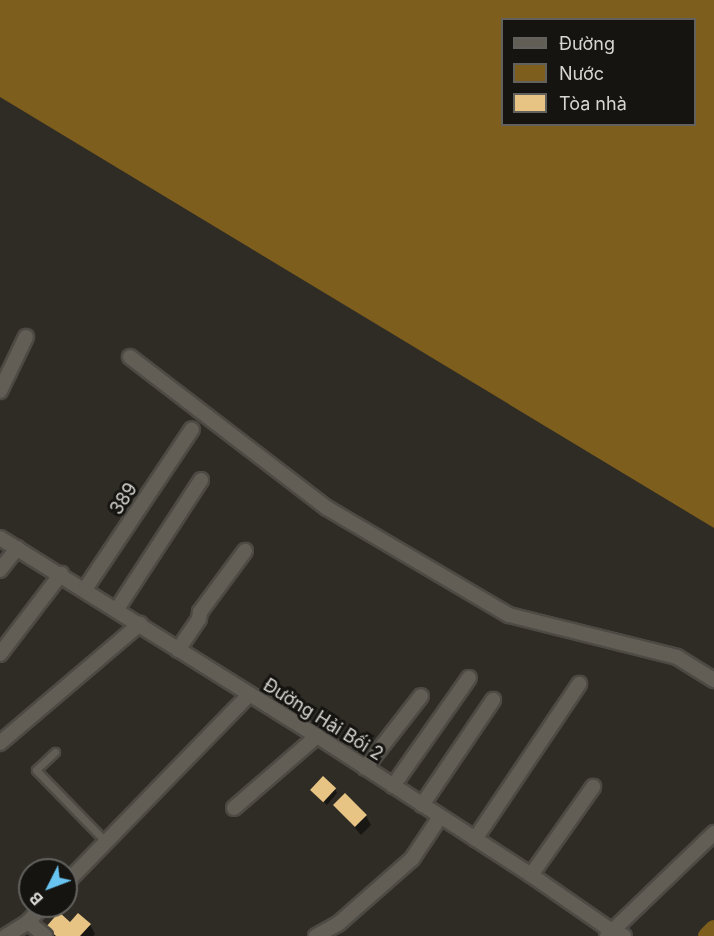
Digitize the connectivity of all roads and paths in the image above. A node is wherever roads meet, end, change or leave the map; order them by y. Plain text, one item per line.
1 (26, 338) dead end
2 (130, 357) dead end
3 (0, 391) edge
4 (192, 429) dead end
5 (201, 480) dead end
6 (0, 538) edge
7 (17, 548) junction
8 (245, 550) dead end
9 (0, 570) edge
10 (60, 574) junction
11 (85, 589) junction
12 (117, 609) junction
13 (140, 624) junction
14 (178, 650) junction
15 (0, 654) edge
16 (469, 678) dead end
17 (714, 680) edge
18 (579, 684) dead end
19 (249, 695) junction
20 (421, 696) dead end
21 (493, 699) dead end
22 (317, 736) junction
23 (0, 743) edge
24 (55, 752) dead end
25 (365, 768) junction
26 (393, 786) junction
27 (593, 787) dead end
28 (422, 805) junction
29 (234, 808) dead end
30 (440, 817) junction
31 (714, 832) edge
32 (475, 839) junction
33 (106, 842) junction
34 (714, 842) edge
35 (78, 871) edge
36 (531, 875) junction
37 (662, 882) junction
38 (32, 918) edge
39 (28, 922) junction
40 (614, 934) edge
41 (6, 936) edge
42 (45, 936) edge
43 (316, 936) edge

1 - 3 street
2 - 17 street
4 - 11 street, 389
5 - 12 street
6 - 7 street, Đường Hải Bối 2
7 - 9 street
7 - 10 street, Đường Hải Bối 2
8 - 14 street
10 - 11 street, Đường Hải Bối 2
10 - 15 street
11 - 12 street, Đường Hải Bối 2
12 - 13 street, Đường Hải Bối 2
13 - 14 street, Đường Hải Bối 2
13 - 23 street
14 - 19 street, Đường Hải Bối 2
16 - 26 street
18 - 32 street
19 - 22 street, Đường Hải Bối 2
19 - 33 street
20 - 25 street
21 - 28 street
22 - 25 street, Đường Hải Bối 2
22 - 29 street
24 - 33 lane
25 - 26 street, Đường Hải Bối 2
26 - 28 street, Đường Hải Bối 2
27 - 36 street
28 - 30 street, Đường Hải Bối 2
30 - 32 street, Đường Hải Bối 2
30 - 43 street
31 - 37 street
32 - 36 street, Đường Hải Bối 2
33 - 35 street
34 - 37 street
36 - 40 street, Đường Hải Bối 2
37 - 40 street
38 - 39 street
39 - 41 street
39 - 42 street

